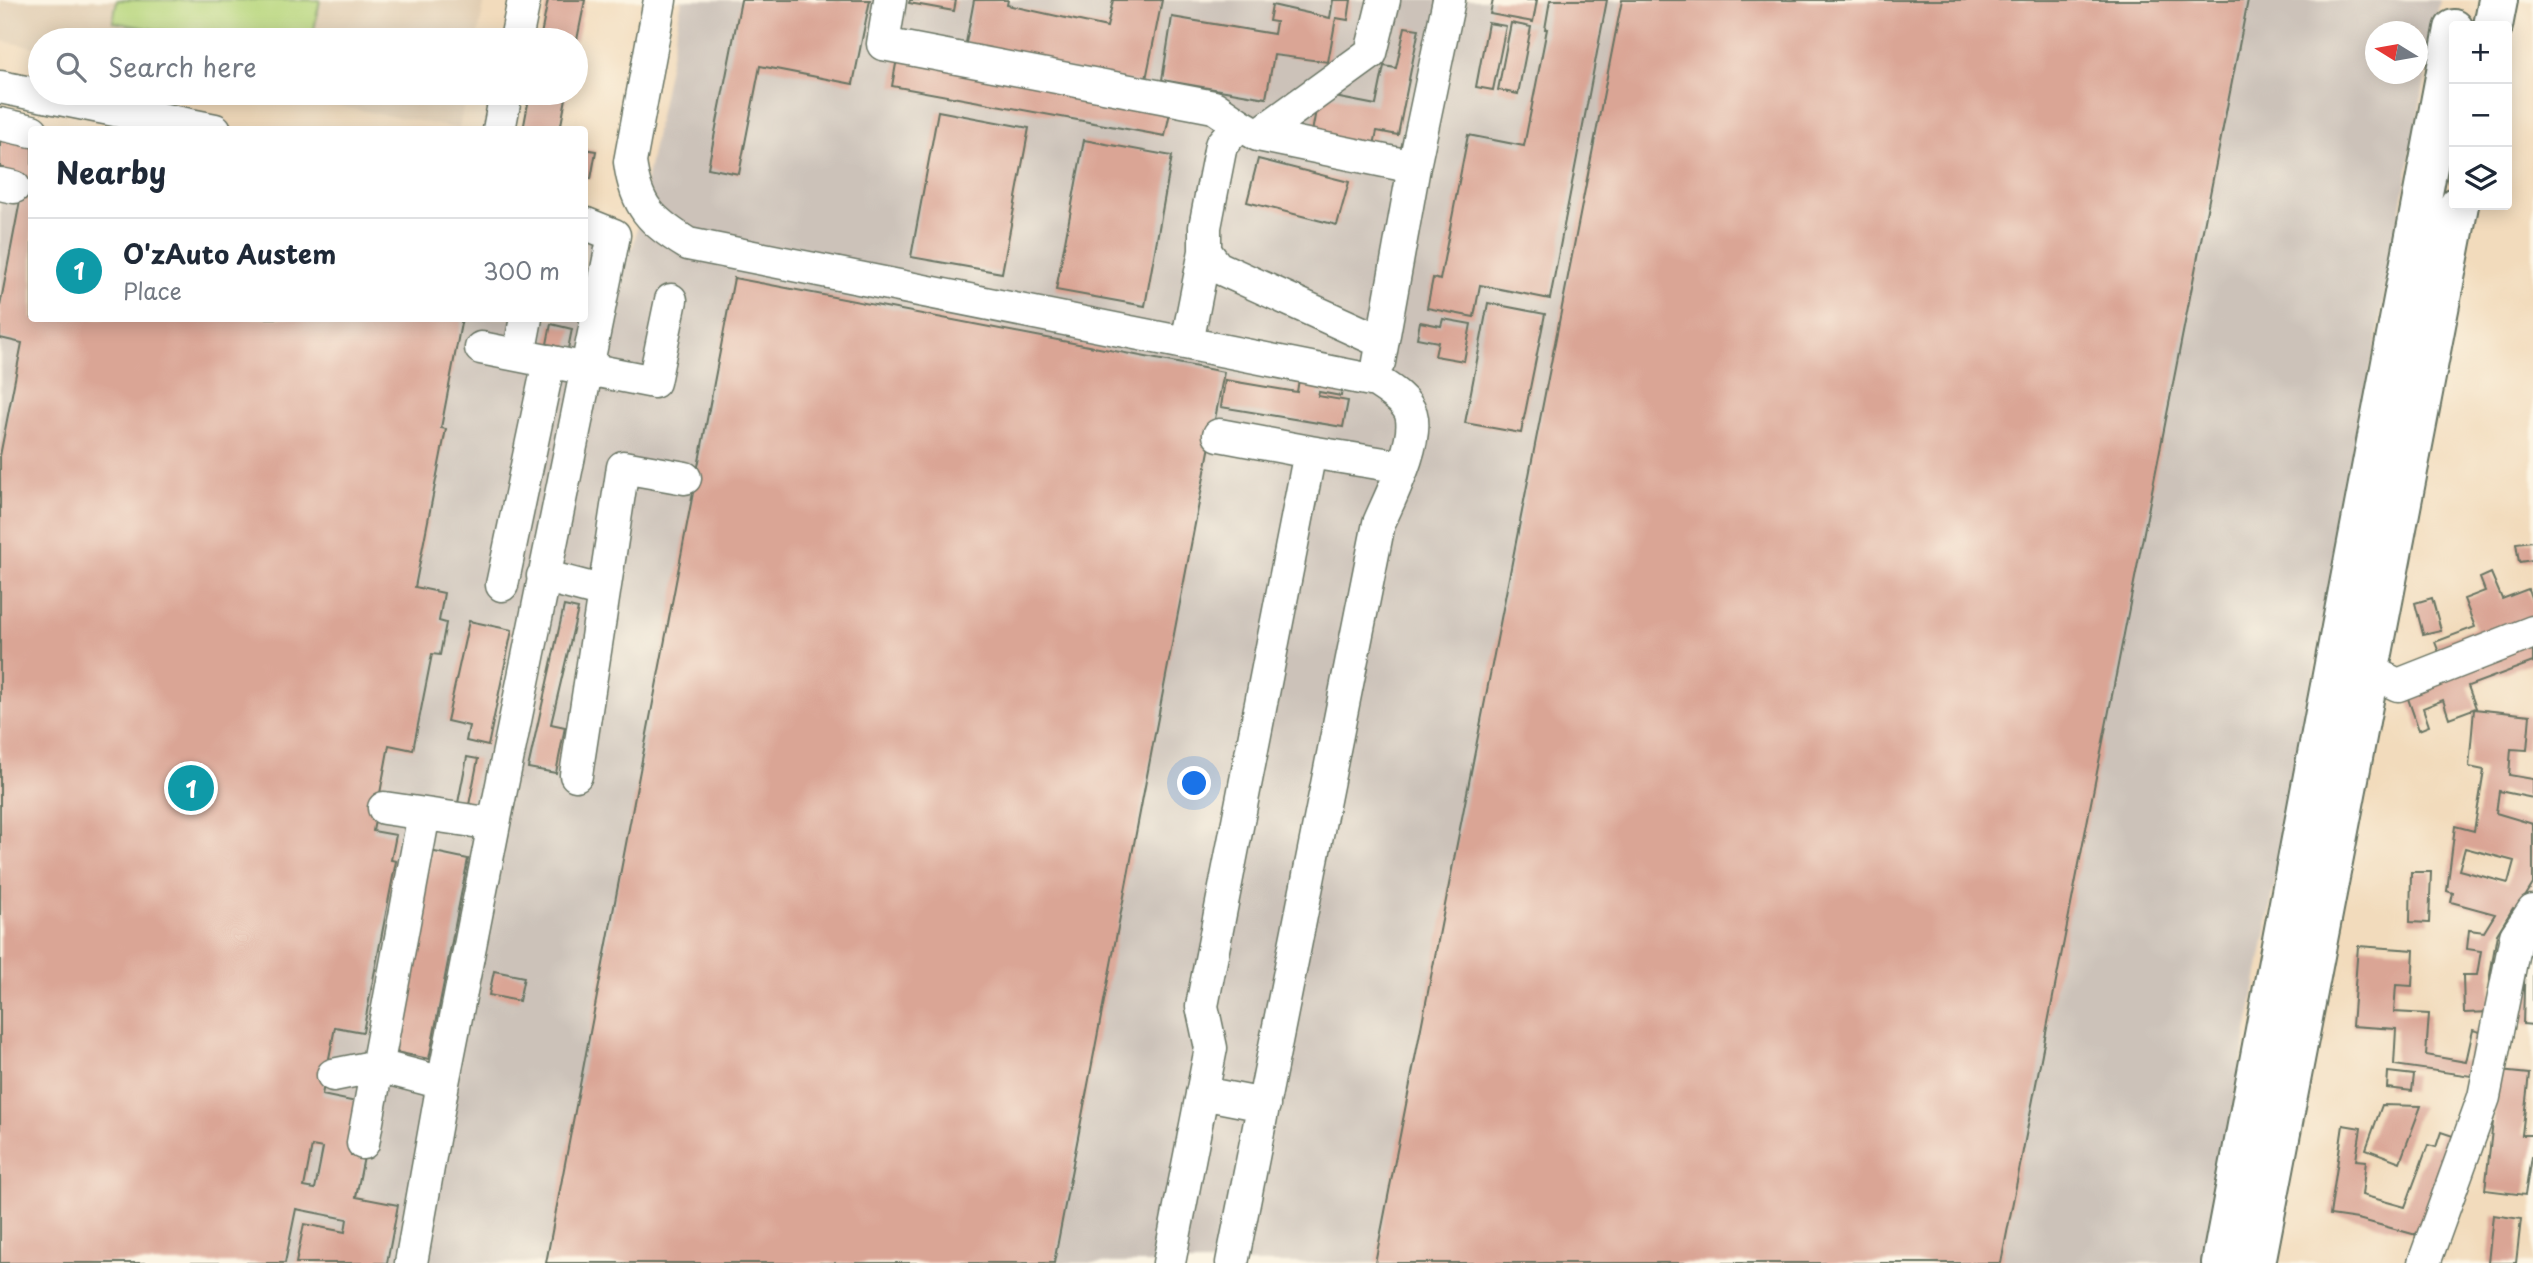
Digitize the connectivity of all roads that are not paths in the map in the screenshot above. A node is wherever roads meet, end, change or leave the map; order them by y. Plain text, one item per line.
1 (524, 0) edge
2 (660, 0) edge
3 (890, 0) edge
4 (1384, 0) edge
5 (1449, 0) edge
6 (2460, 0) edge
7 (2498, 0) edge
8 (2455, 21) edge
9 (2494, 21) edge
10 (518, 28) edge
11 (2449, 61) edge
12 (0, 87) edge
13 (28, 93) edge
14 (90, 105) edge
15 (504, 105) edge
16 (0, 124) edge
17 (195, 126) edge
18 (500, 126) edge
19 (28, 130) edge
20 (1249, 130) junction
21 (1414, 167) junction
22 (2458, 210) edge
23 (588, 225) edge
24 (598, 244) edge
25 (1205, 251) junction
26 (671, 300) dead end
27 (527, 322) edge
28 (1382, 342) junction
29 (1187, 343) junction
30 (481, 348) dead end
31 (534, 358) junction
32 (587, 369) junction
33 (1376, 381) junction
34 (1219, 435) dead end
35 (1310, 452) junction
36 (1403, 467) junction
37 (685, 478) dead end
38 (543, 576) junction
39 (502, 585) dead end
40 (604, 592) junction
41 (2533, 632) edge
42 (2362, 648) junction
43 (576, 775) dead end
44 (384, 808) dead end
45 (424, 814) junction
46 (494, 824) junction
47 (2533, 911) edge
48 (378, 1066) junction
49 (334, 1075) dead end
50 (443, 1083) junction
51 (1202, 1093) junction
52 (1264, 1105) junction
53 (363, 1143) dead end
54 (411, 1263) edge
55 (1169, 1263) edge
56 (1232, 1263) edge
57 (2221, 1263) edge
58 (2256, 1263) edge
59 (2424, 1263) edge

1 - 10 street
2 - 29 street
3 - 20 street
4 - 20 street
5 - 21 street
6 - 8 main road
7 - 9 main road
11 - 42 main road
12 - 13 street
14 - 17 street
15 - 18 street
16 - 19 street
20 - 21 street
20 - 25 street
21 - 28 street
22 - 42 main road
23 - 24 street
24 - 32 street
25 - 28 street
25 - 29 street
26 - 32 street
27 - 31 street
28 - 33 street
29 - 33 street
30 - 31 street
31 - 32 street
31 - 39 street
32 - 38 street
33 - 36 street
34 - 35 street
35 - 36 street
35 - 51 street
36 - 52 street
37 - 40 street
38 - 40 street
38 - 46 street
40 - 43 street
41 - 42 street
42 - 57 main road
42 - 58 main road
44 - 45 street
45 - 46 street
45 - 48 street
46 - 50 street
47 - 59 street
48 - 49 street
48 - 50 street
48 - 53 street
50 - 54 street
51 - 52 street
51 - 55 street
52 - 56 street

